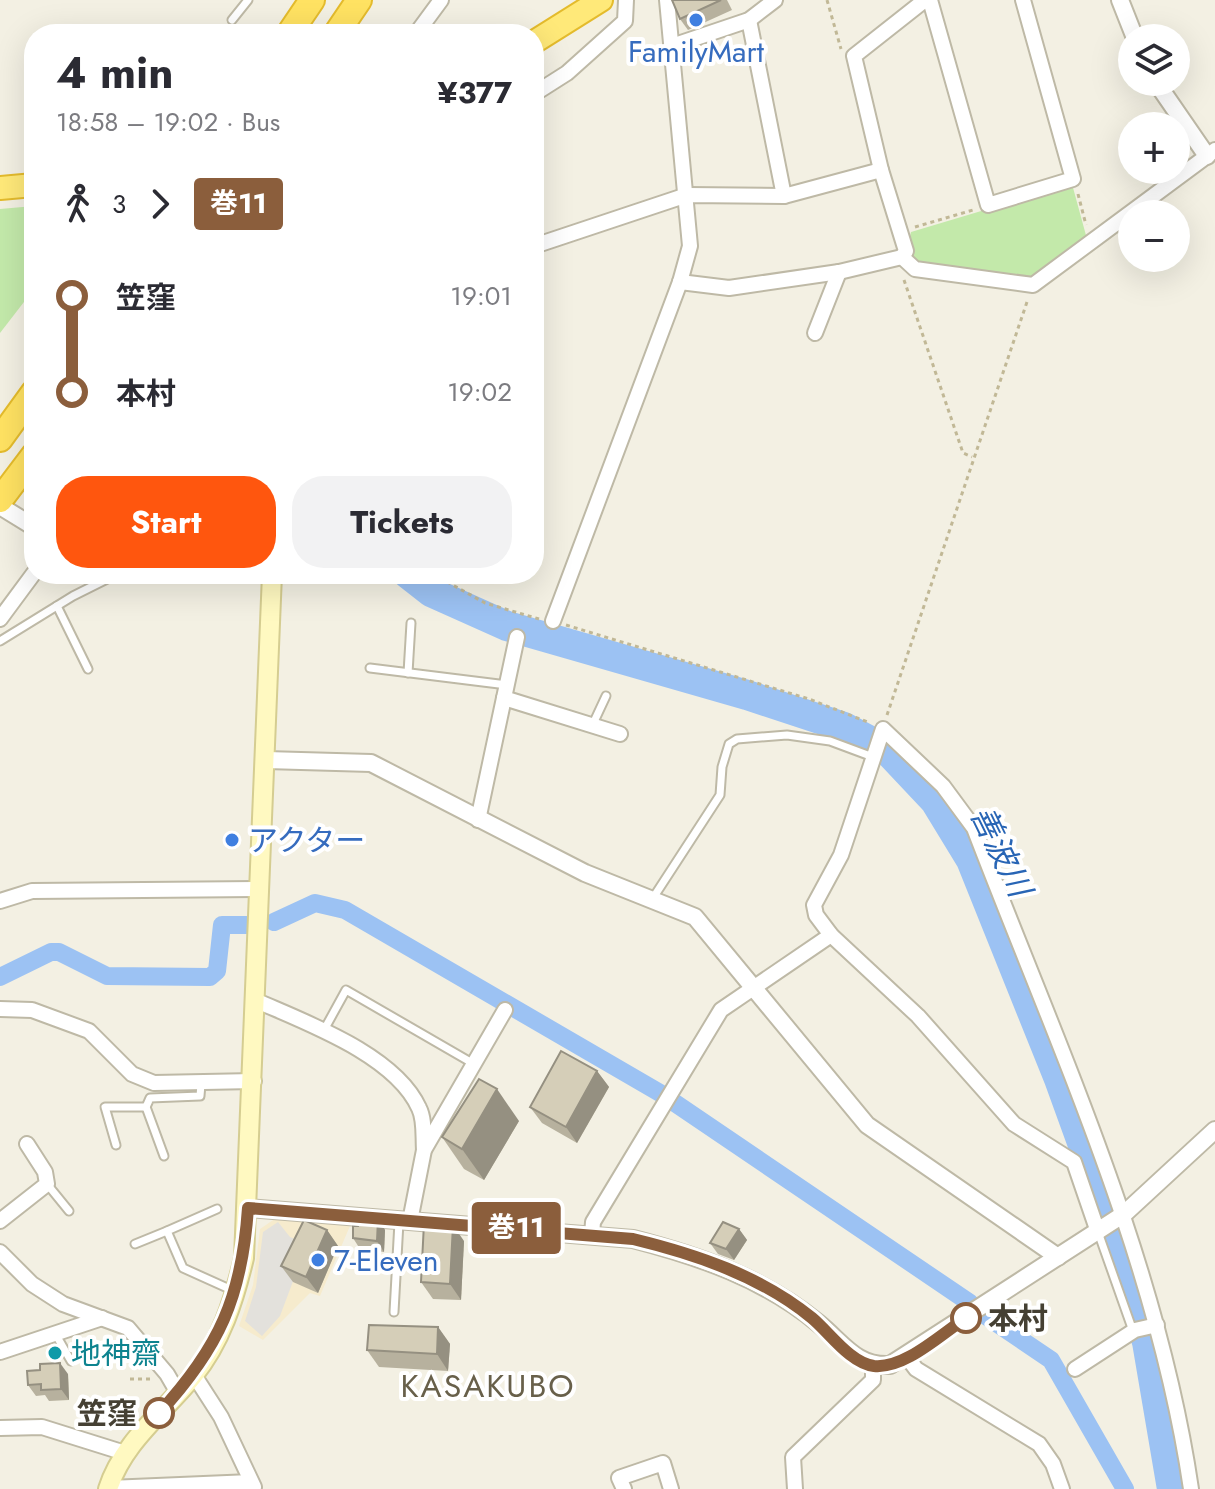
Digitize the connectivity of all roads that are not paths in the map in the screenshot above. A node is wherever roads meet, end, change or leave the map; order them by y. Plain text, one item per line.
1 (248, 0) edge
2 (312, 0) edge
3 (359, 0) edge
4 (441, 0) edge
5 (601, 0) edge
6 (626, 0) edge
7 (667, 0) edge
8 (775, 0) edge
9 (927, 0) edge
10 (1023, 0) edge
11 (1120, 0) edge
12 (232, 20) dead end
13 (749, 20) junction
14 (296, 24) edge
15 (343, 24) edge
16 (423, 24) edge
17 (1129, 24) edge
18 (544, 36) edge
19 (672, 46) junction
20 (544, 88) edge
21 (1167, 96) edge
22 (1211, 153) edge
23 (881, 170) junction
24 (24, 186) edge
25 (0, 188) edge
26 (687, 195) junction
27 (784, 196) junction
28 (544, 243) edge
29 (902, 257) junction
30 (839, 272) junction
31 (680, 282) junction
32 (815, 333) dead end
33 (24, 406) edge
34 (0, 439) edge
35 (24, 470) edge
36 (0, 503) edge
37 (24, 520) edge
38 (26, 584) edge
39 (98, 584) edge
40 (272, 584) edge
41 (57, 606) junction
42 (0, 619) edge
43 (553, 621) road end
44 (411, 623) dead end
45 (517, 637) dead end
46 (0, 641) edge
47 (370, 668) dead end
48 (88, 669) dead end
49 (408, 673) junction
50 (505, 692) junction
51 (606, 696) dead end
52 (592, 726) junction
53 (620, 734) dead end
54 (874, 754) junction
55 (266, 760) junction
56 (478, 820) junction
57 (261, 889) junction
58 (651, 900) junction
59 (0, 901) edge
60 (831, 935) junction
61 (752, 987) junction
62 (257, 1001) junction
63 (0, 1009) edge
64 (505, 1010) dead end
65 (324, 1030) junction
66 (474, 1064) junction
67 (254, 1081) junction
68 (201, 1084) junction
69 (146, 1107) junction
70 (1215, 1130) edge
71 (27, 1144) dead end
72 (116, 1145) dead end
73 (424, 1150) junction
74 (164, 1156) dead end
75 (47, 1184) junction
76 (248, 1208) junction
77 (217, 1209) dead end
78 (69, 1211) dead end
79 (1121, 1216) junction
80 (405, 1220) junction
81 (0, 1221) edge
82 (1100, 1230) junction
83 (167, 1231) junction
84 (592, 1234) junction
85 (135, 1244) dead end
86 (0, 1252) edge
87 (1058, 1257) junction
88 (236, 1291) junction
89 (394, 1312) dead end
90 (103, 1318) junction
91 (1157, 1325) junction
92 (1134, 1331) junction
93 (55, 1333) junction
94 (0, 1352) edge
95 (907, 1357) junction
96 (71, 1361) dead end
97 (873, 1366) junction
98 (1075, 1369) dead end
99 (194, 1375) junction
100 (178, 1393) junction
101 (0, 1428) edge
102 (125, 1453) junction
103 (253, 1486) edge
104 (108, 1488) edge
105 (624, 1489) edge
106 (671, 1489) edge
107 (795, 1489) edge
108 (1062, 1489) edge
109 (1191, 1489) edge

1 - 12 lane
2 - 14 highway
3 - 15 highway
4 - 16 street
5 - 18 highway
6 - 20 street
7 - 19 street
8 - 13 street
9 - 10 street
9 - 23 street
11 - 17 street
13 - 19 street
13 - 27 street
19 - 26 street
21 - 22 street
22 - 29 street
23 - 27 street
23 - 29 street
24 - 25 highway
26 - 27 street
26 - 28 street
26 - 31 street
29 - 30 street
30 - 31 street
30 - 32 street
31 - 43 street
33 - 34 highway
35 - 36 highway
36 - 37 street
38 - 42 street
39 - 41 lane
40 - 55 main road
41 - 46 lane
41 - 48 lane
44 - 49 lane
45 - 50 street
47 - 49 lane
49 - 50 lane
50 - 52 street
50 - 56 street
51 - 52 lane
52 - 53 street
54 - 58 lane
54 - 60 street
54 - 79 street
55 - 56 street
55 - 57 main road
56 - 58 street
57 - 59 street
57 - 62 main road
58 - 61 street
60 - 61 street
60 - 82 street
61 - 84 street
61 - 87 street
62 - 65 street
62 - 67 main road
63 - 68 street
64 - 66 street
65 - 66 lane
65 - 73 street
66 - 73 street
67 - 68 street
67 - 76 main road
68 - 69 lane
69 - 72 lane
69 - 74 lane
70 - 79 street
71 - 75 street
73 - 80 street
75 - 78 lane
75 - 81 street
76 - 80 street
76 - 88 main road
77 - 83 lane
79 - 82 street
79 - 91 street
80 - 84 street
80 - 89 lane
82 - 87 street
82 - 92 lane
83 - 85 lane
83 - 88 lane
84 - 97 street
86 - 90 street
87 - 95 street
88 - 99 main road
90 - 93 street
90 - 100 street
91 - 92 street
91 - 109 street
92 - 98 street
93 - 94 street
93 - 96 lane
95 - 97 street
95 - 108 street
97 - 107 street
99 - 100 main road
99 - 103 street
100 - 102 main road
101 - 102 street
102 - 104 main road
103 - 104 street
105 - 106 street

